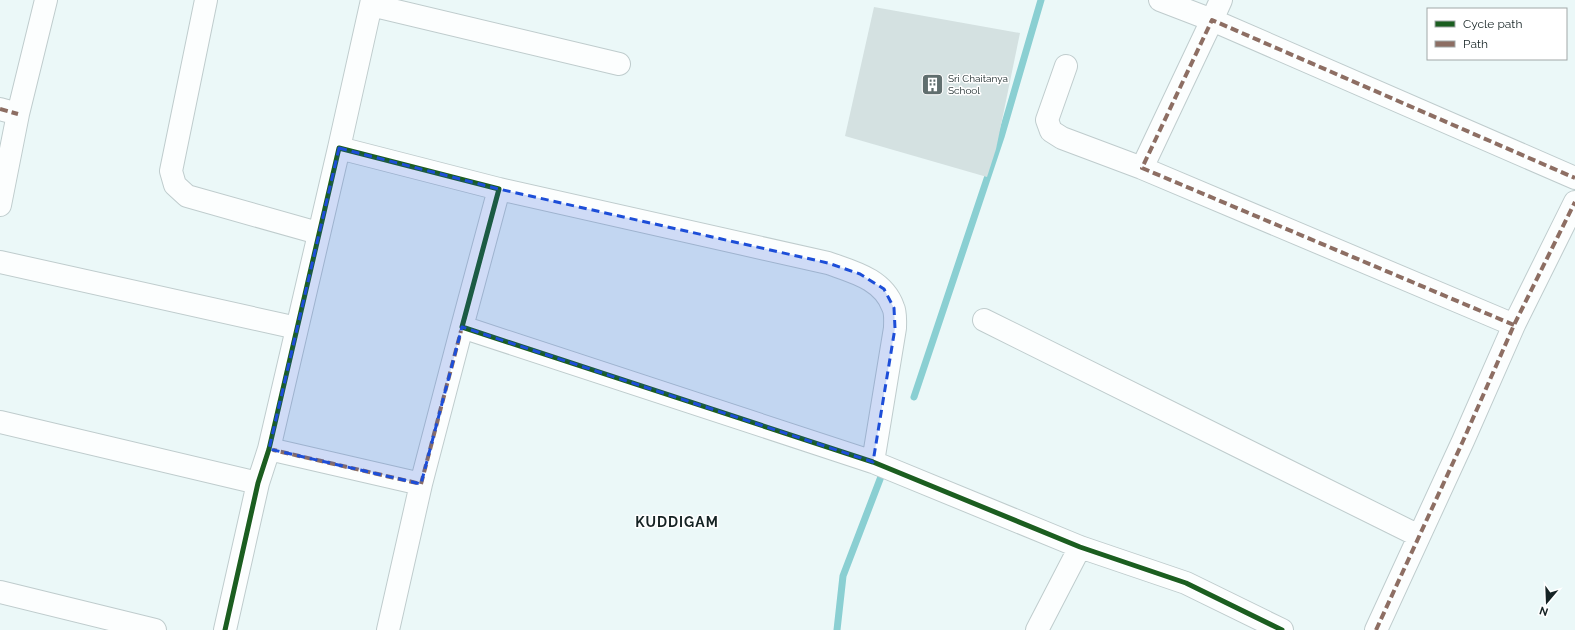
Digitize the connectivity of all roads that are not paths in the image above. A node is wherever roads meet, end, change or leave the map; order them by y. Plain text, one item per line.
1 (46, 0) edge
2 (206, 0) edge
3 (1160, 0) edge
4 (1221, 0) edge
5 (372, 2) edge
6 (1212, 20) junction
7 (619, 64) dead end
8 (1066, 66) dead end
9 (9, 111) edge
10 (340, 148) junction
11 (1142, 168) junction
12 (1575, 178) edge
13 (499, 189) junction
14 (1575, 202) edge
15 (0, 205) edge
16 (318, 233) junction
17 (0, 262) edge
18 (984, 320) dead end
19 (1514, 325) junction
20 (462, 327) junction
21 (297, 328) junction
22 (0, 422) edge
23 (268, 449) junction
24 (873, 462) junction
25 (258, 483) junction
26 (421, 484) junction
27 (1419, 536) junction
28 (1080, 547) junction
29 (0, 592) edge
30 (155, 630) edge
31 (225, 630) edge
32 (388, 630) edge
33 (1037, 630) edge
34 (1282, 630) edge
35 (1376, 630) edge

1 - 9 street
2 - 16 street
3 - 6 street
4 - 6 street
5 - 7 street
5 - 10 street
6 - 11 street
6 - 12 street
8 - 11 street
9 - 15 street
10 - 13 street
10 - 16 street
11 - 19 street
13 - 20 street
13 - 24 street
14 - 19 street
16 - 21 street
17 - 21 street
18 - 27 street
19 - 27 street
20 - 24 street
20 - 26 street
21 - 23 street
22 - 25 street
23 - 25 street
23 - 26 street
24 - 28 street
25 - 31 street
26 - 32 street
27 - 35 street
28 - 33 street
28 - 34 street
29 - 30 street

